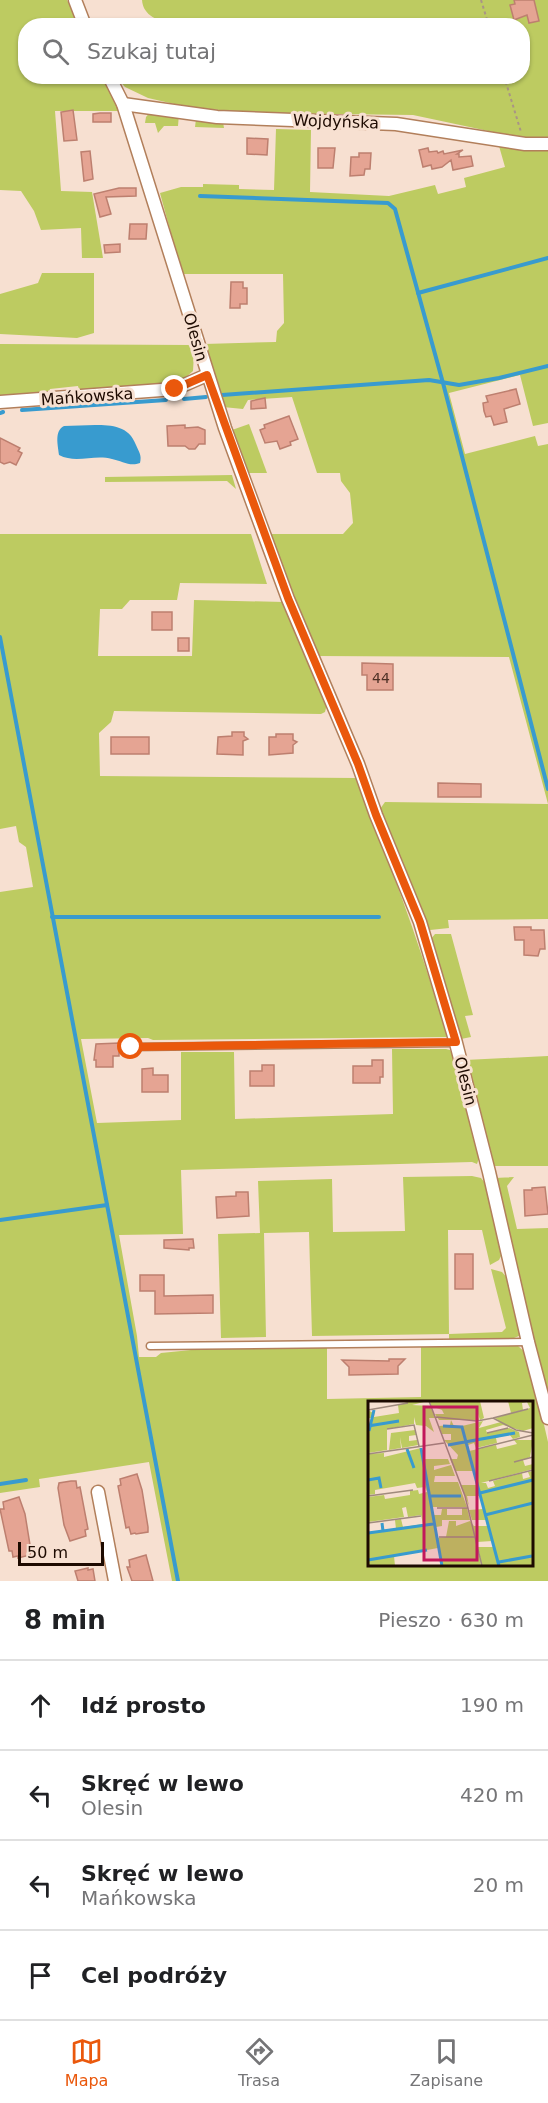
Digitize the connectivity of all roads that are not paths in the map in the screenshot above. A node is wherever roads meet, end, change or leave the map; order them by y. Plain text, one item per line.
1 (75, 0) edge
2 (82, 18) edge
3 (114, 84) edge
4 (123, 104) junction
5 (548, 144) edge
6 (207, 375) junction
7 (0, 402) edge
8 (456, 1042) junction
9 (131, 1047) dead end
10 (528, 1342) junction
11 (150, 1346) dead end
12 (546, 1402) edge
13 (548, 1418) edge
14 (98, 1492) dead end
15 (115, 1581) edge

1 - 2 street
3 - 4 street, Olesin
4 - 5 street, Wojdyńska
4 - 6 street, Olesin
6 - 7 street, Mańkowska
6 - 8 street, Olesin
8 - 9 lane
8 - 10 street, Olesin
10 - 11 lane
10 - 12 street, Olesin
12 - 13 street, Olesin
14 - 15 street

